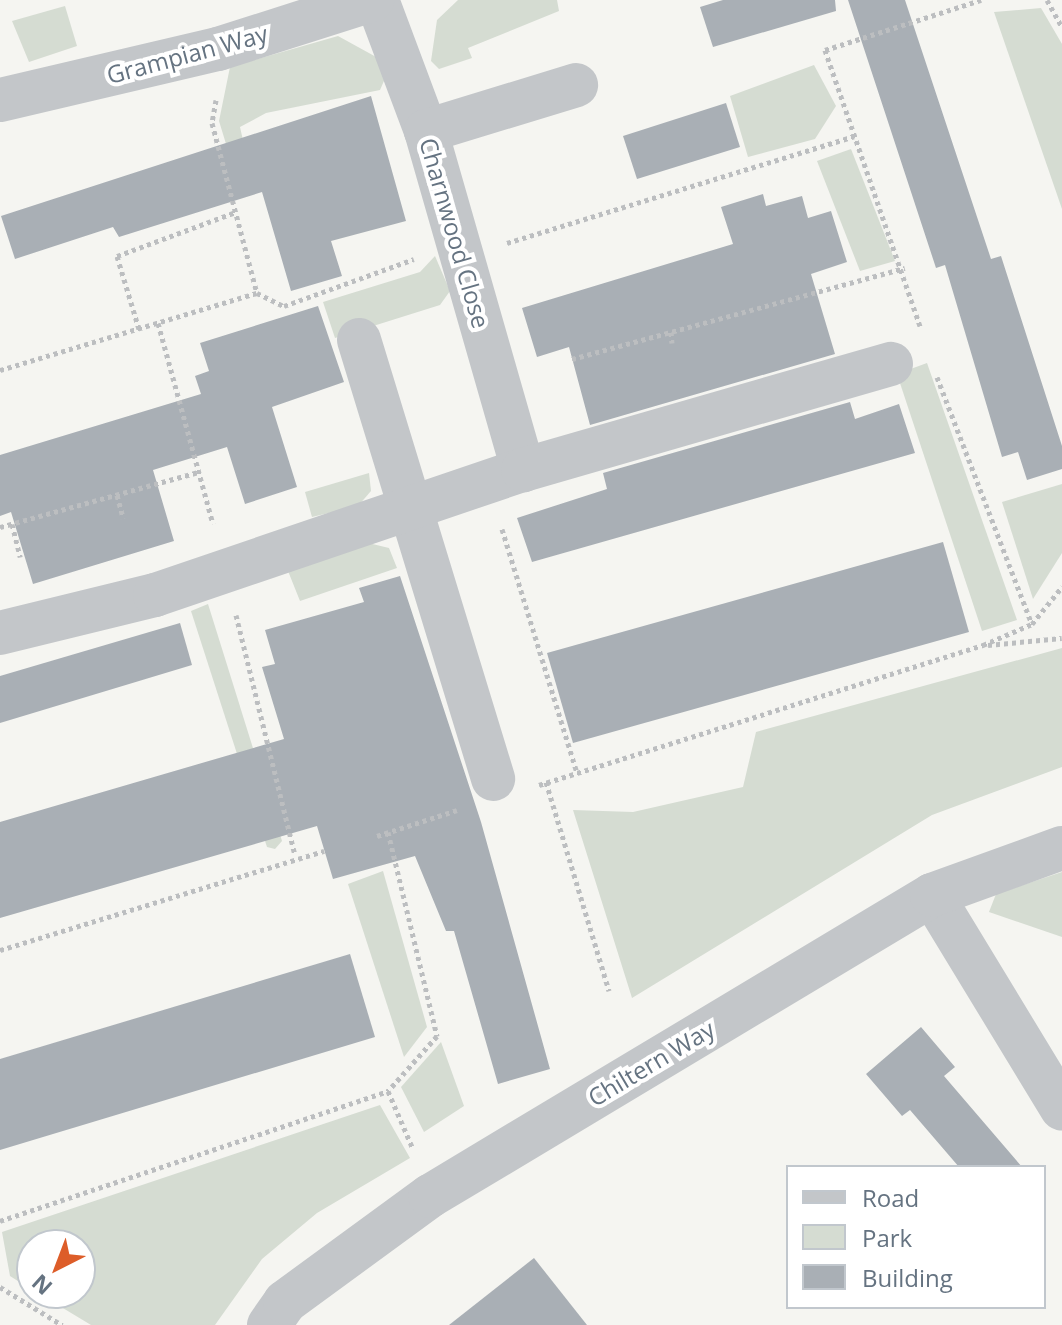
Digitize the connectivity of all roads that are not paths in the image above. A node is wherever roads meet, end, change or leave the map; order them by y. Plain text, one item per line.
1 (374, 0) edge
2 (576, 85) dead end
3 (2, 94) edge
4 (426, 131) junction
5 (359, 340) dead end
6 (915, 354) road end
7 (505, 476) junction
8 (412, 507) junction
9 (0, 633) edge
10 (495, 792) road end
11 (1062, 848) edge
12 (932, 895) junction
13 (1062, 1109) edge
14 (269, 1325) edge

1 - 3 street, Grampian Way
1 - 4 street, Charnwood Close
2 - 4 street
4 - 7 street, Charnwood Close
5 - 8 street
6 - 7 street
7 - 8 street
8 - 9 street
8 - 10 street
11 - 12 street, Chiltern Way
12 - 13 street
12 - 14 street, Chiltern Way

